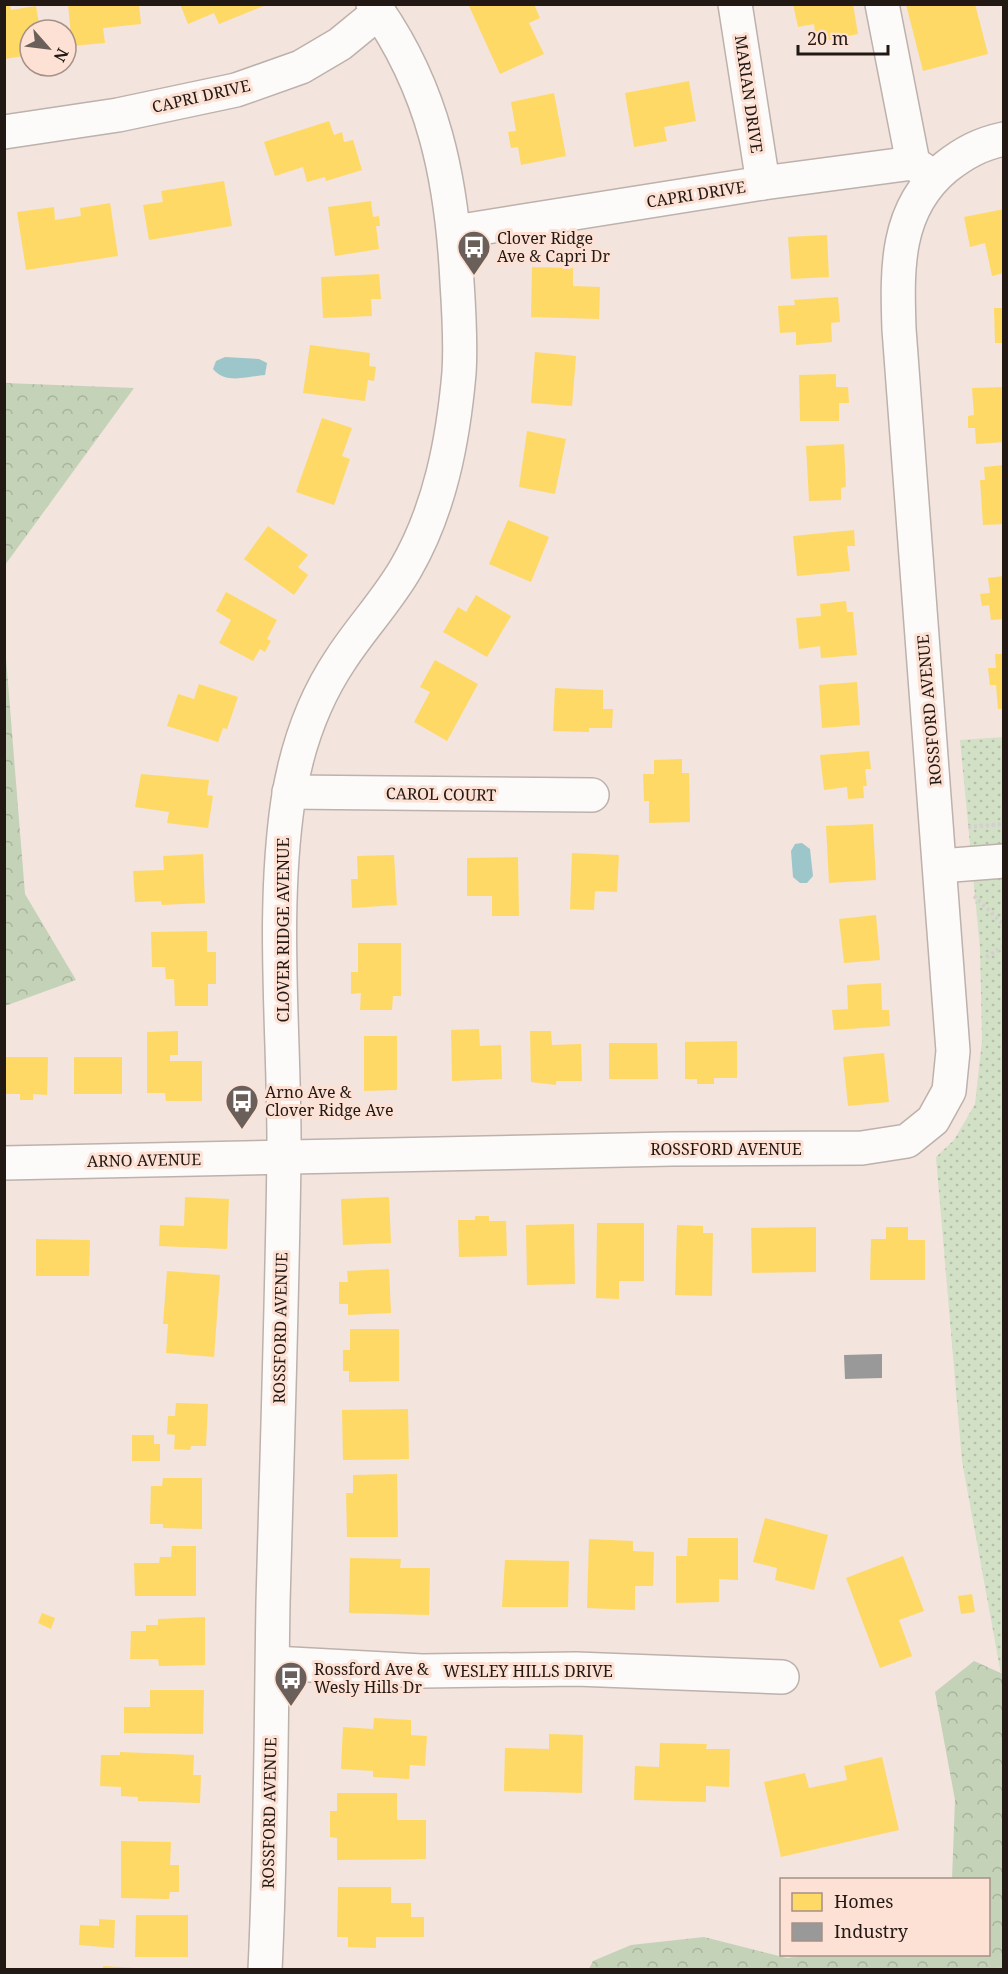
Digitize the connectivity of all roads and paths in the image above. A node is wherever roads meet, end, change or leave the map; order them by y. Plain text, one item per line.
1 (735, 4) edge
2 (882, 4) edge
3 (376, 8) edge
4 (4, 132) edge
5 (1004, 139) edge
6 (923, 170) junction
7 (763, 183) junction
8 (455, 232) junction
9 (290, 792) junction
10 (592, 795) dead end
11 (1004, 824) edge
12 (964, 827) dead end
13 (1004, 861) edge
14 (940, 866) junction
15 (972, 893) dead end
16 (1004, 925) edge
17 (1004, 946) edge
18 (987, 957) dead end
19 (284, 1159) junction
20 (4, 1163) edge
21 (273, 1663) junction
22 (782, 1677) dead end
23 (1004, 1964) edge
24 (265, 1970) edge
25 (998, 1970) edge

1 - 7 street, MARIAN DRIVE
2 - 6 street
3 - 4 street, CAPRI DRIVE
3 - 8 street, CLOVER RIDGE AVENUE
5 - 6 street, ROSSFORD AVENUE
6 - 7 street, CAPRI DRIVE
6 - 14 street, ROSSFORD AVENUE
7 - 8 street, CAPRI DRIVE
8 - 9 street, CLOVER RIDGE AVENUE
9 - 10 street, CAROL COURT
9 - 19 street, CLOVER RIDGE AVENUE
11 - 12 path
13 - 14 street
14 - 19 street, ROSSFORD AVENUE
15 - 16 path
17 - 18 path
19 - 20 street, ARNO AVENUE
19 - 21 street, ROSSFORD AVENUE
21 - 22 street, WESLEY HILLS DRIVE
21 - 24 street, ROSSFORD AVENUE
23 - 25 path

